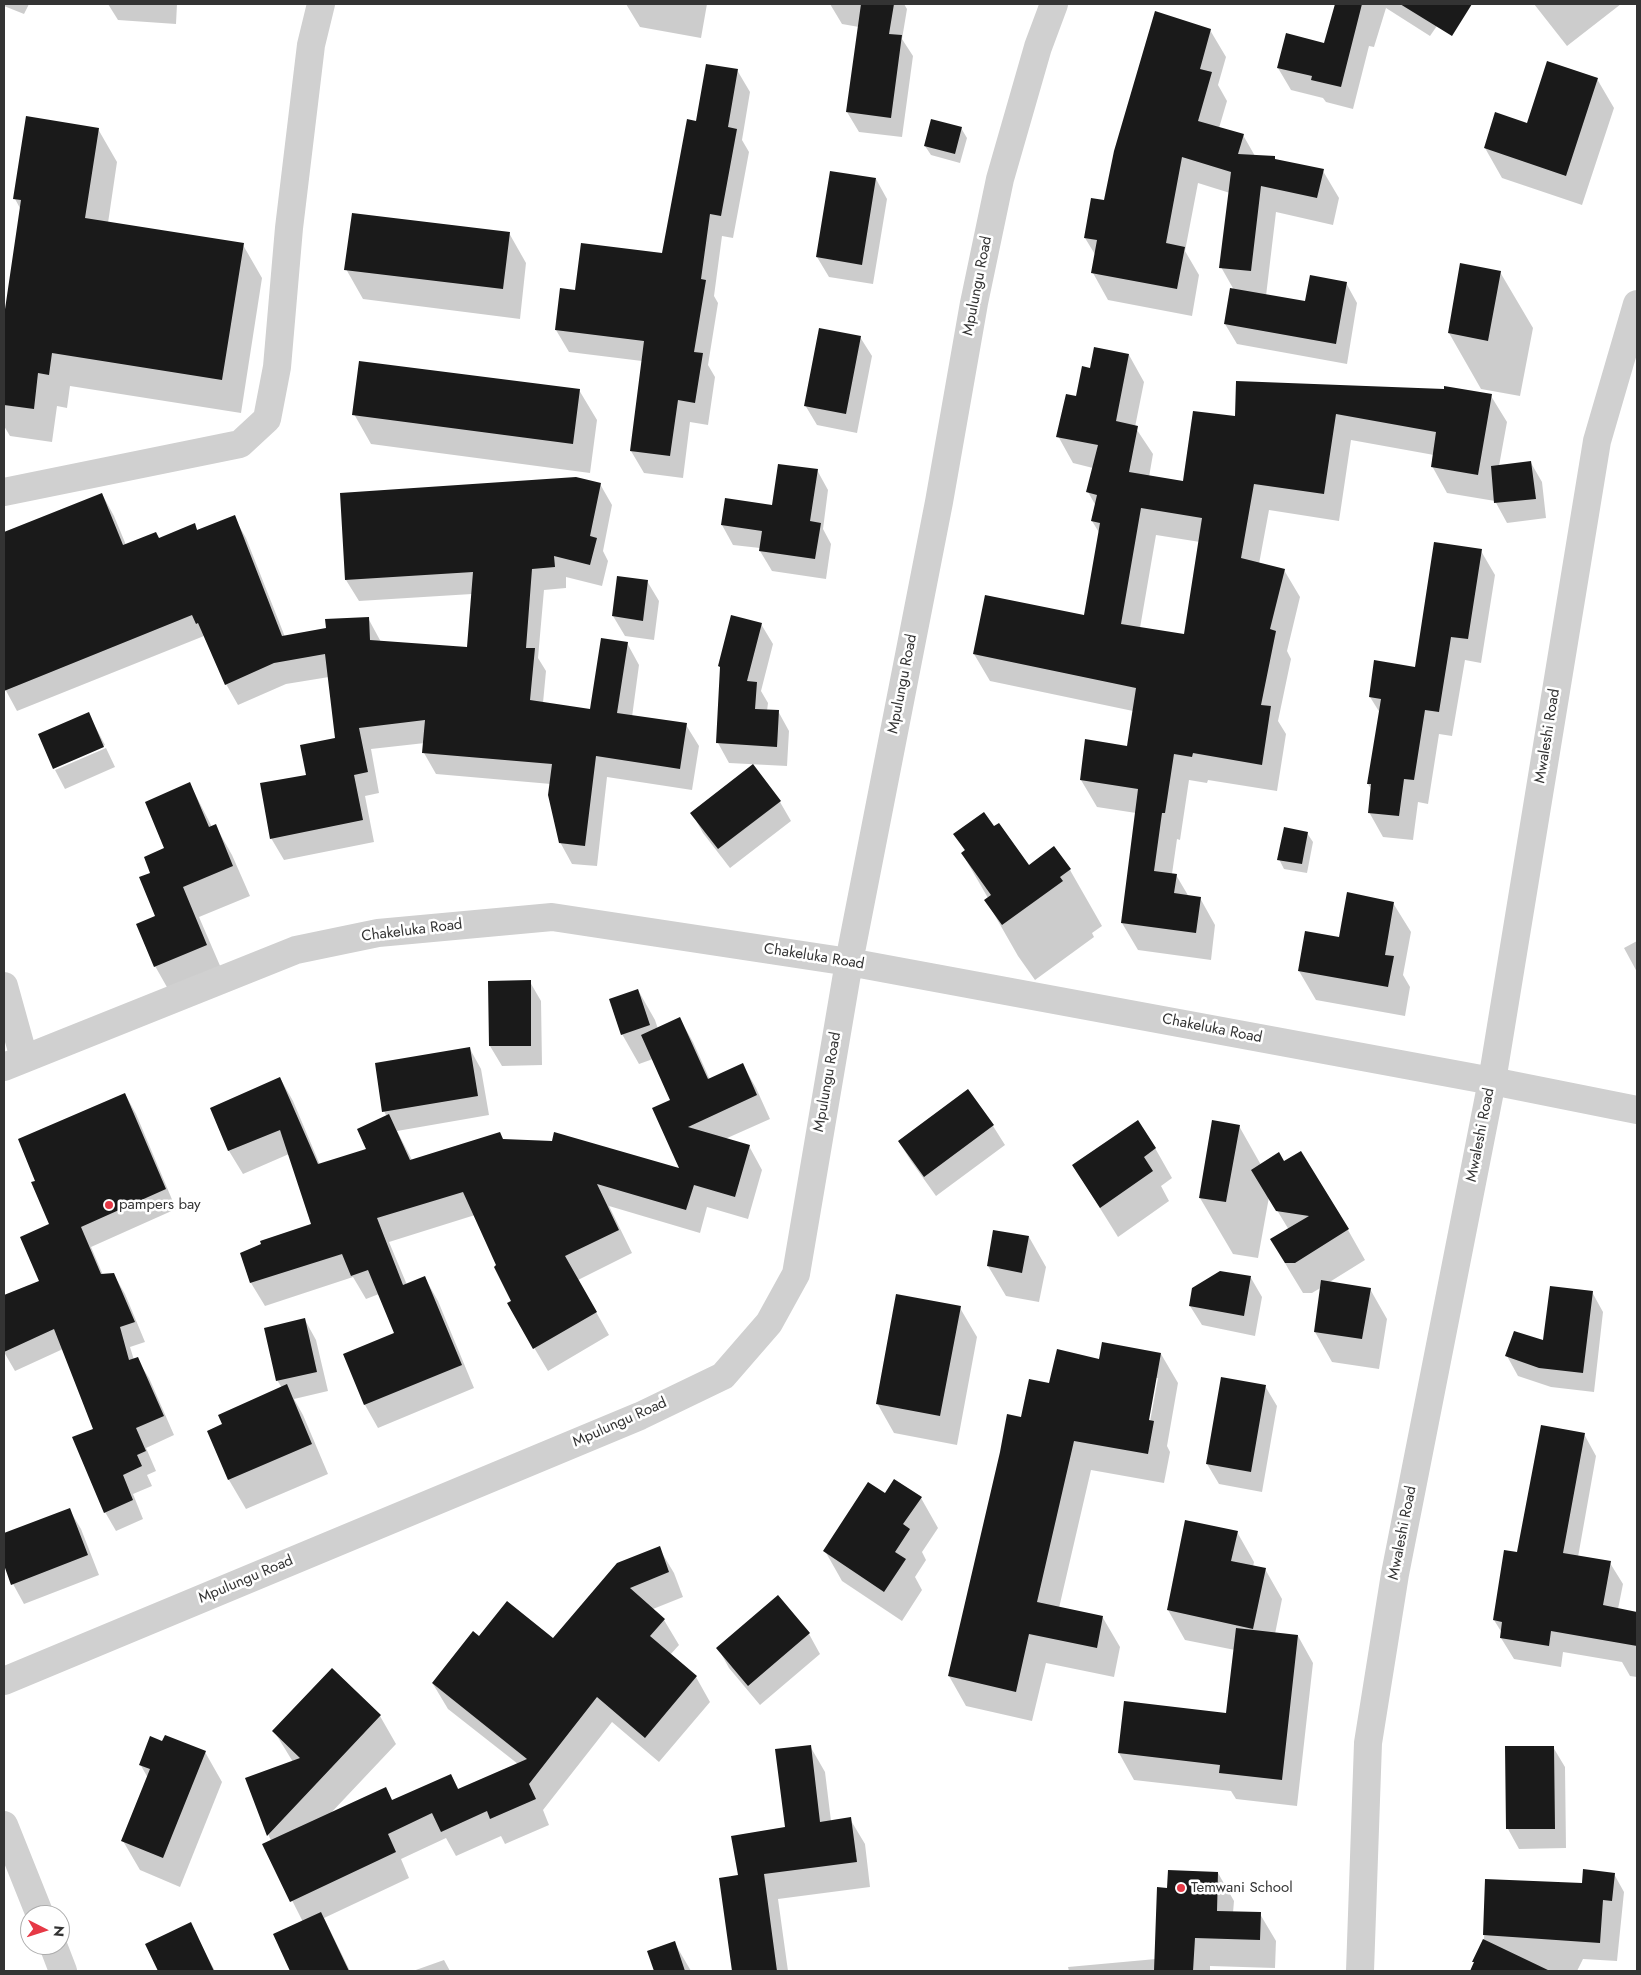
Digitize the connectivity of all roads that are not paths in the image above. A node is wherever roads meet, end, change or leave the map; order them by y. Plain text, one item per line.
1 (322, 4) edge
2 (1054, 4) edge
3 (1637, 304) edge
4 (4, 492) edge
5 (849, 962) junction
6 (4, 986) edge
7 (14, 1063) edge
8 (1492, 1081) junction
9 (1637, 1110) edge
10 (4, 1681) edge
11 (4, 1825) edge
12 (36, 1905) edge
13 (57, 1955) edge
14 (63, 1971) edge
15 (1360, 1971) edge

1 - 4 street
2 - 5 street, Mpulungu Road
3 - 8 street, Mwaleshi Road
5 - 7 street, Chakeluka Road
5 - 8 street, Chakeluka Road
5 - 10 street, Mpulungu Road
6 - 7 street
8 - 9 street, Chakeluka Road
8 - 15 street, Mwaleshi Road
11 - 12 street
13 - 14 street

